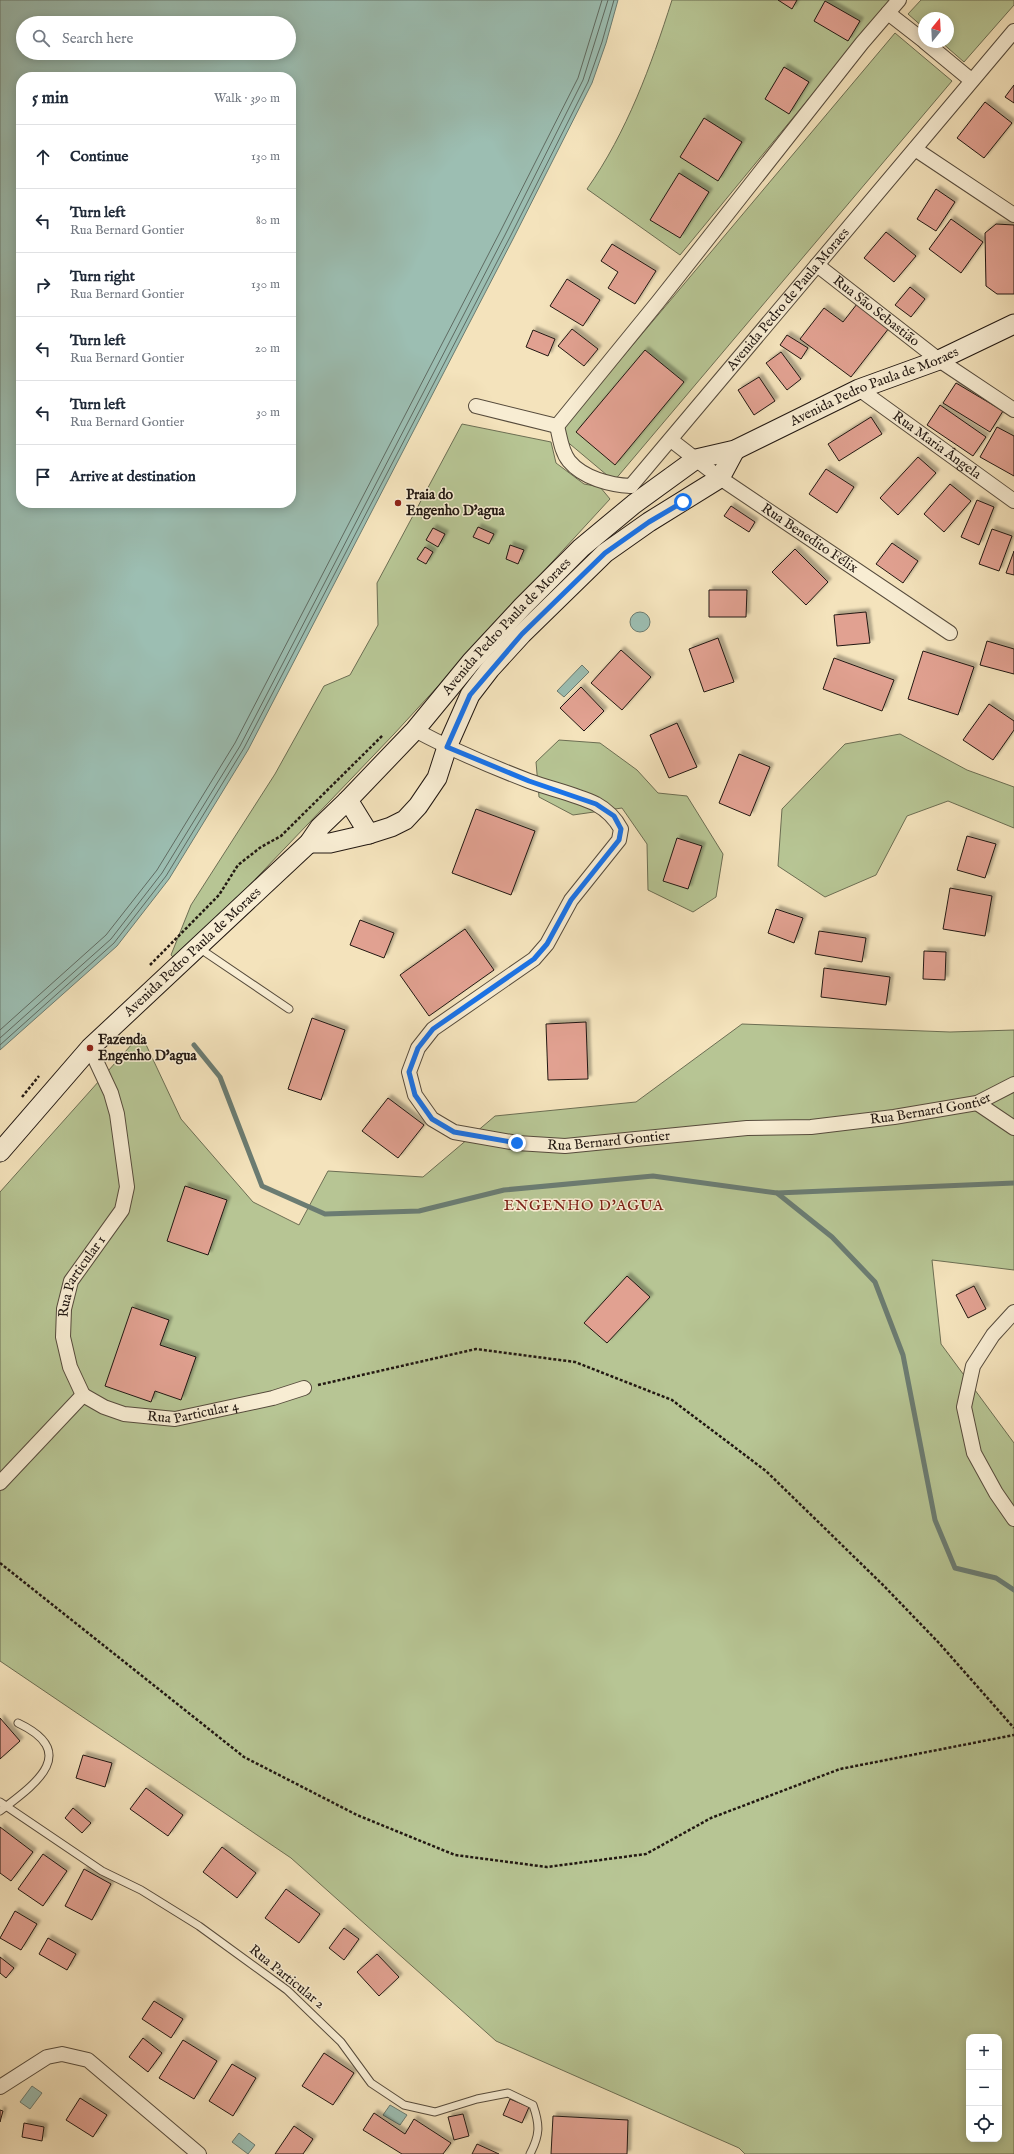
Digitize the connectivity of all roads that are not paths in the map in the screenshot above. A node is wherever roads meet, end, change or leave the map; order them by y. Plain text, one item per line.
1 (899, 0) edge
2 (888, 13) junction
3 (1014, 30) edge
4 (918, 37) edge
5 (931, 48) edge
6 (971, 80) junction
7 (915, 149) junction
8 (1014, 215) edge
9 (817, 265) junction
10 (1014, 324) edge
11 (939, 360) junction
12 (859, 389) junction
13 (476, 406) dead end
14 (1014, 410) edge
15 (557, 426) junction
16 (671, 440) junction
17 (735, 450) junction
18 (696, 459) junction
19 (720, 478) junction
20 (631, 486) junction
21 (1014, 501) edge
22 (634, 504) junction
23 (950, 633) dead end
24 (416, 730) junction
25 (447, 747) junction
26 (348, 800) junction
27 (369, 834) junction
28 (308, 843) junction
29 (197, 947) junction
30 (289, 1009) dead end
31 (90, 1048) junction
32 (1014, 1084) edge
33 (976, 1103) junction
34 (1014, 1128) edge
35 (0, 1152) edge
36 (1014, 1312) edge
37 (304, 1388) road end
38 (83, 1395) junction
39 (0, 1483) edge
40 (1014, 1519) edge
41 (18, 1723) dead end
42 (2, 1807) edge
43 (0, 2087) edge
44 (199, 2154) edge
45 (530, 2154) edge

1 - 2 street
2 - 4 street
2 - 15 street
3 - 6 street, Avenida Pedro de Paula Moraes
5 - 6 street
6 - 7 street, Avenida Pedro de Paula Moraes
7 - 8 street
7 - 9 street, Avenida Pedro de Paula Moraes
9 - 11 street, Rua São Sebastião
9 - 16 street, Avenida Pedro de Paula Moraes
10 - 11 main road, Avenida Pedro Paula de Moraes
11 - 12 main road, Avenida Pedro Paula de Moraes
11 - 14 street, Rua São Sebastião
12 - 17 main road, Avenida Pedro Paula de Moraes
12 - 21 street, Rua Maria Ângela
13 - 15 street
15 - 20 street
16 - 18 street, Rua Benedito Félix
16 - 20 street, Avenida Pedro de Paula Moraes
17 - 18 main road, Avenida Pedro Paula de Moraes
17 - 19 main road
18 - 19 street, Rua Benedito Félix
18 - 22 main road, Avenida Pedro Paula de Moraes
19 - 23 street, Rua Benedito Félix
19 - 25 main road, Avenida Pedro Paula de Moraes
20 - 22 street
22 - 24 main road, Avenida Pedro Paula de Moraes
24 - 25 street, Rua Bernard Gontier
24 - 26 main road, Avenida Pedro Paula de Moraes
25 - 27 main road, Avenida Pedro Paula de Moraes
25 - 33 street, Rua Bernard Gontier
26 - 27 main road
26 - 28 main road, Avenida Pedro Paula de Moraes
27 - 28 main road, Avenida Pedro Paula de Moraes
28 - 29 main road, Avenida Pedro Paula de Moraes
29 - 30 lane
29 - 31 main road, Avenida Pedro Paula de Moraes
31 - 35 main road, Avenida Pedro Paula de Moraes
31 - 38 street, Rua Particular 1
32 - 33 street, Rua Bernard Gontier
33 - 34 street
36 - 40 street
37 - 38 street, Rua Particular 4
38 - 39 street
41 - 42 lane
42 - 45 lane, Rua Particular 2
43 - 44 street

